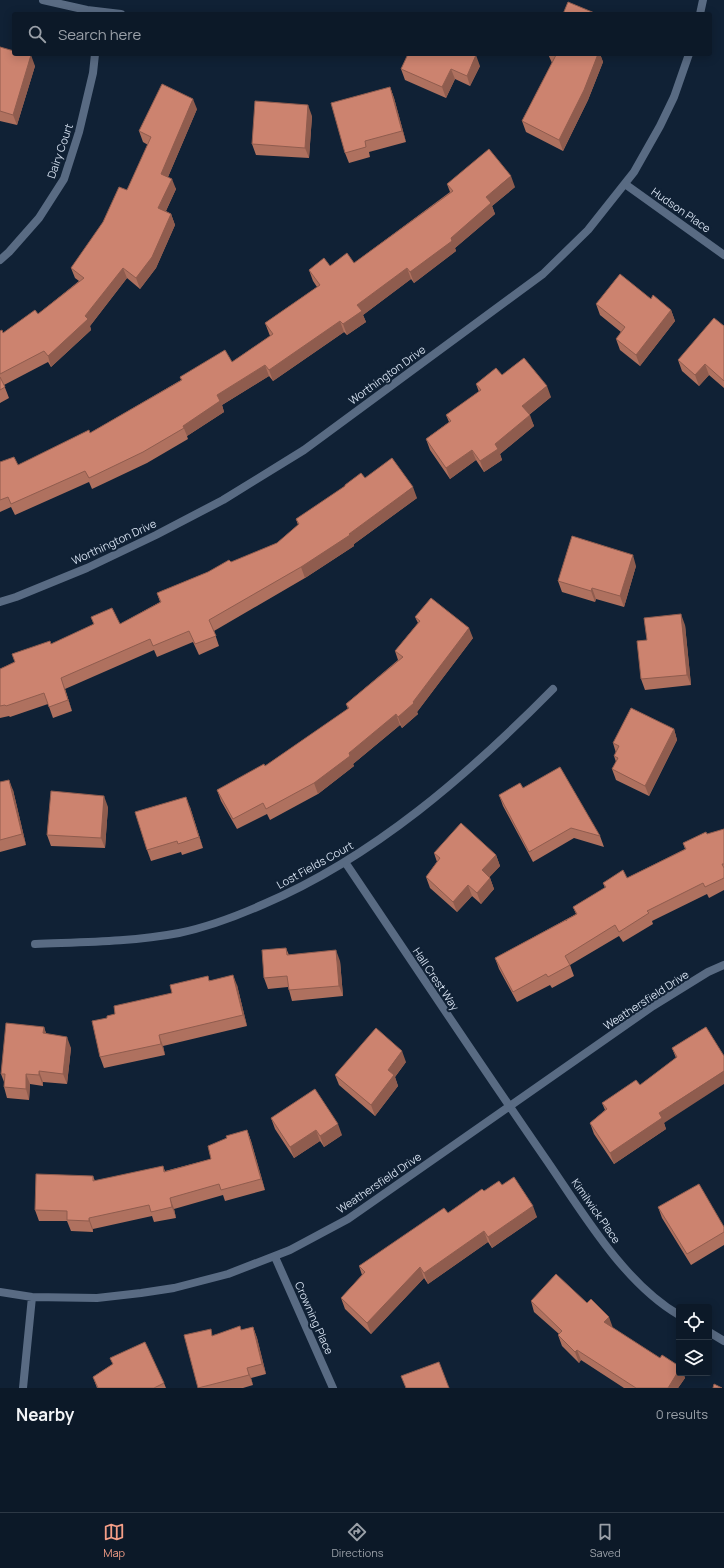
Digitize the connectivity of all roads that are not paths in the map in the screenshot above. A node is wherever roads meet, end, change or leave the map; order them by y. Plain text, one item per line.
1 (43, 0) edge
2 (703, 0) edge
3 (97, 12) edge
4 (700, 12) edge
5 (95, 56) edge
6 (688, 56) edge
7 (625, 184) junction
8 (724, 255) edge
9 (0, 260) edge
10 (0, 602) edge
11 (553, 689) dead end
12 (345, 862) junction
13 (34, 944) dead end
14 (724, 964) edge
15 (510, 1107) junction
16 (275, 1257) junction
17 (0, 1292) edge
18 (32, 1297) junction
19 (676, 1313) edge
20 (712, 1334) edge
21 (724, 1341) edge
22 (23, 1388) edge
23 (333, 1388) edge

1 - 3 street
2 - 4 street
5 - 9 street, Dairy Court
6 - 7 street, Worthington Drive
7 - 8 street, Hudson Place
7 - 10 street, Worthington Drive
11 - 12 street, Lost Fields Court
12 - 13 street, Lost Fields Court
12 - 15 street, Hall Crest Way
14 - 15 street, Weathersfield Drive
15 - 16 street, Weathersfield Drive
15 - 19 street, Kimilwick Place
16 - 18 street, Weathersfield Drive
16 - 23 street, Crowning Place
17 - 18 street, Weathersfield Drive
18 - 22 street
20 - 21 street

